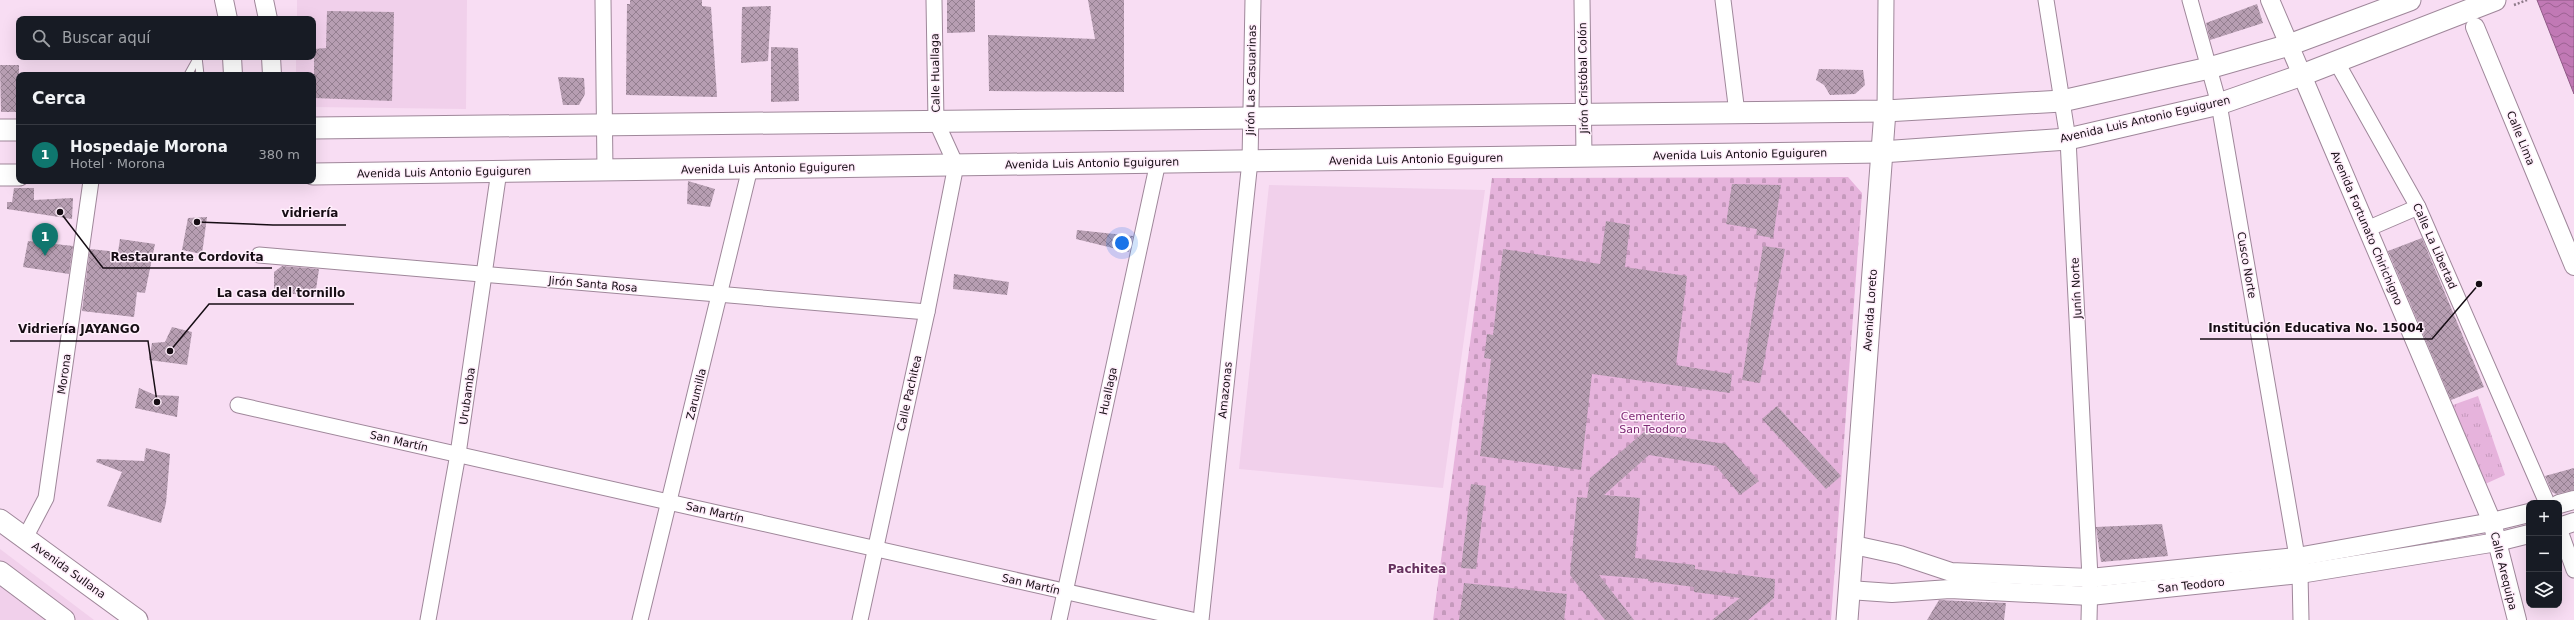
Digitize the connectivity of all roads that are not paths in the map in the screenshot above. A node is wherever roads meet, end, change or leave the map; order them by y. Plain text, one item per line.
1 (224, 0) edge
2 (264, 0) edge
3 (603, 0) edge
4 (934, 0) edge
5 (1253, 0) edge
6 (1582, 0) edge
7 (1723, 0) edge
8 (1886, 0) edge
9 (2046, 0) edge
10 (2190, 0) edge
11 (2270, 0) edge
12 (2495, 0) edge
13 (2404, 1) edge
14 (227, 16) edge
15 (267, 16) edge
16 (2472, 19) junction
17 (2289, 45) junction
18 (196, 60) edge
19 (198, 60) edge
20 (232, 60) edge
21 (271, 60) edge
22 (2336, 61) junction
23 (2209, 68) junction
24 (190, 72) edge
25 (200, 72) edge
26 (233, 72) edge
27 (272, 72) edge
28 (2302, 75) junction
29 (2062, 101) junction
30 (2219, 104) junction
31 (1885, 111) junction
32 (1736, 113) junction
33 (1584, 114) junction
34 (1251, 118) junction
35 (936, 121) junction
36 (605, 125) junction
37 (316, 128) edge
38 (0, 130) edge
39 (16, 130) edge
40 (2068, 139) junction
41 (1881, 152) junction
42 (1584, 156) junction
43 (1250, 161) junction
44 (1158, 162) junction
45 (956, 165) junction
46 (750, 168) junction
47 (605, 170) junction
48 (499, 171) junction
49 (316, 174) edge
50 (16, 175) edge
51 (0, 176) edge
52 (91, 184) edge
53 (2418, 207) junction
54 (2367, 229) junction
55 (259, 255) dead end
56 (2574, 266) edge
57 (485, 274) junction
58 (721, 295) junction
59 (927, 312) junction
60 (238, 405) dead end
61 (458, 454) junction
62 (2546, 500) edge
63 (2574, 500) edge
64 (669, 502) junction
65 (2562, 503) edge
66 (2526, 513) edge
67 (0, 520) edge
68 (2492, 522) junction
69 (2574, 522) edge
70 (2562, 527) edge
71 (2526, 535) edge
72 (2562, 536) edge
73 (25, 538) junction
74 (2497, 542) junction
75 (1854, 546) junction
76 (874, 548) junction
77 (2298, 565) junction
78 (2574, 570) edge
79 (2, 575) edge
80 (2090, 587) junction
81 (1849, 590) junction
82 (1065, 591) junction
83 (64, 620) edge
84 (137, 620) edge
85 (428, 620) edge
86 (640, 620) edge
87 (860, 620) edge
88 (1059, 620) edge
89 (1192, 620) edge
90 (1201, 620) edge
91 (1847, 620) edge
92 (2089, 620) edge
93 (2301, 620) edge
94 (2517, 620) edge

1 - 14 street
2 - 15 street
3 - 36 street
4 - 35 street, Calle Huallaga
5 - 34 street, Jirón Las Casuarinas
6 - 33 street, Jirón Cristóbal Colón
7 - 32 street
8 - 31 street, Avenida Loreto
9 - 29 street, Junín Norte
10 - 23 street, Cusco Norte
11 - 17 street, Avenida Fortunato Chirichigno
12 - 16 main road, Avenida Luis Antonio Eguiguren
13 - 17 main road
16 - 22 main road, Avenida Luis Antonio Eguiguren
16 - 56 street, Calle Lima
17 - 23 main road
17 - 28 street, Avenida Fortunato Chirichigno
18 - 24 lane
19 - 25 lane
20 - 26 street
21 - 27 street
22 - 28 main road, Avenida Luis Antonio Eguiguren
22 - 53 street, Calle La Libertad
23 - 29 main road
23 - 30 street, Cusco Norte
28 - 30 main road, Avenida Luis Antonio Eguiguren
28 - 54 street, Avenida Fortunato Chirichigno
29 - 31 main road
29 - 40 street, Junín Norte
30 - 40 main road, Avenida Luis Antonio Eguiguren
30 - 77 street, Cusco Norte
31 - 32 main road
31 - 41 main road, Avenida Loreto
32 - 33 main road
33 - 34 main road
33 - 42 street, Jirón Cristóbal Colón
34 - 35 main road
34 - 43 street, Jirón Las Casuarinas
35 - 36 main road
35 - 45 street, Calle Huallaga
36 - 37 main road
36 - 47 street
38 - 39 main road
40 - 41 main road, Avenida Luis Antonio Eguiguren
40 - 80 street, Junín Norte
41 - 42 main road, Avenida Luis Antonio Eguiguren
41 - 75 main road, Avenida Loreto
42 - 43 main road, Avenida Luis Antonio Eguiguren
43 - 44 main road, Avenida Luis Antonio Eguiguren
43 - 90 street, Amazonas
44 - 45 main road, Avenida Luis Antonio Eguiguren
44 - 82 street, Huallaga
45 - 46 main road, Avenida Luis Antonio Eguiguren
45 - 59 street, Calle Pachitea
46 - 47 main road, Avenida Luis Antonio Eguiguren
46 - 58 street, Zarumilla
47 - 48 main road, Avenida Luis Antonio Eguiguren
48 - 49 main road, Avenida Luis Antonio Eguiguren
48 - 57 street, Urubamba
50 - 51 main road
52 - 73 street, Morona
53 - 54 street
53 - 62 street, Calle La Libertad
54 - 68 street, Avenida Fortunato Chirichigno
55 - 57 street, Jirón Santa Rosa
57 - 58 street, Jirón Santa Rosa
57 - 61 street, Urubamba
58 - 59 street, Jirón Santa Rosa
58 - 64 street, Zarumilla
59 - 76 street, Calle Pachitea
60 - 61 street, San Martín
61 - 64 street, San Martín
61 - 85 street, Urubamba
63 - 65 street
64 - 76 street, San Martín
64 - 86 street, Zarumilla
66 - 68 street, San Teodoro
67 - 73 main road, Avenida Sullana
68 - 74 street, Calle Arequipa
68 - 77 street, San Teodoro
69 - 70 street
71 - 74 street, San Teodoro
72 - 78 street
73 - 84 main road, Avenida Sullana
74 - 77 street, San Teodoro
74 - 94 street, Calle Arequipa
75 - 80 street, San Teodoro
75 - 81 main road, Avenida Loreto
76 - 82 street, San Martín
76 - 87 street, Calle Pachitea
77 - 80 street, San Teodoro
77 - 93 street, Cusco Norte
79 - 83 main road
80 - 81 street, San Teodoro
80 - 92 street, Junín Norte
81 - 91 main road, Avenida Loreto
82 - 88 street, Huallaga
82 - 89 street, San Martín

